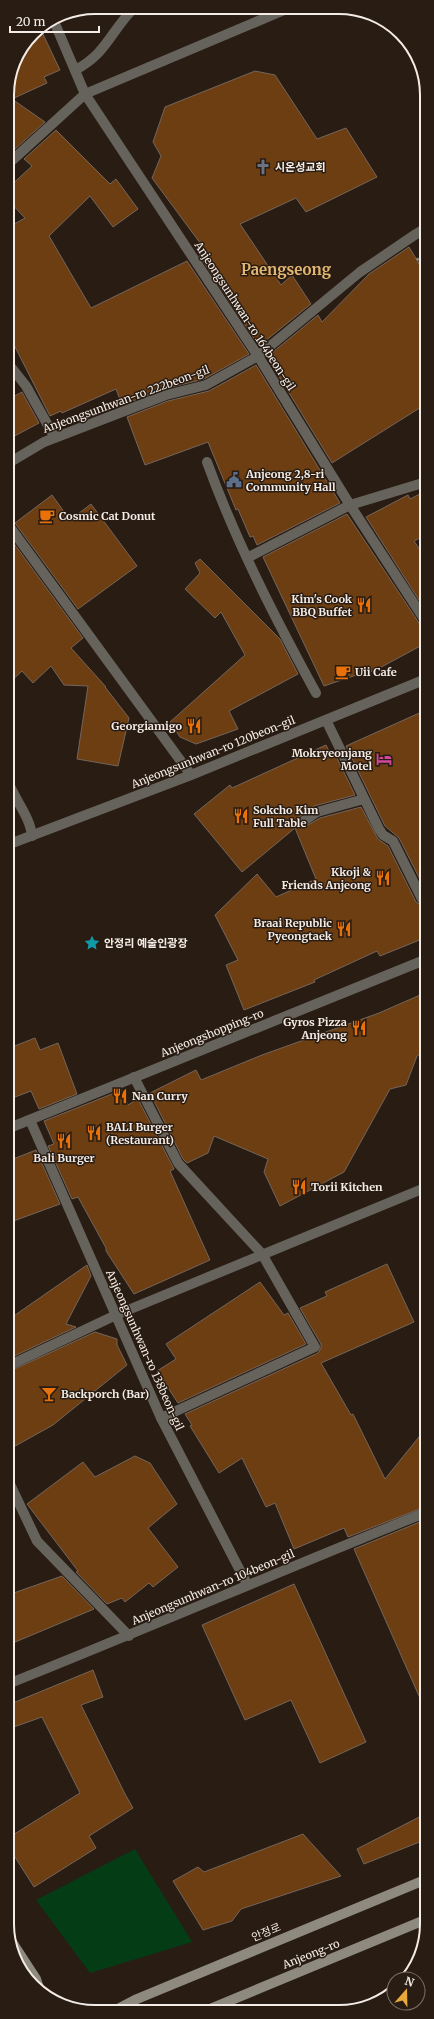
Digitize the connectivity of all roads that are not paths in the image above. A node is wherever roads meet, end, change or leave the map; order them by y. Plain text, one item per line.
1 (128, 14) edge
2 (275, 14) edge
3 (55, 25) edge
4 (75, 70) junction
5 (85, 94) junction
6 (14, 159) edge
7 (420, 232) edge
8 (258, 356) junction
9 (14, 371) edge
10 (55, 438) junction
11 (14, 460) edge
12 (207, 462) dead end
13 (420, 484) edge
14 (350, 505) junction
15 (14, 533) edge
16 (247, 558) junction
17 (420, 613) edge
18 (420, 681) edge
19 (316, 693) dead end
20 (326, 720) junction
21 (192, 775) junction
22 (14, 796) edge
23 (364, 799) junction
24 (305, 820) dead end
25 (32, 836) junction
26 (14, 843) edge
27 (420, 895) edge
28 (420, 961) edge
29 (134, 1077) junction
30 (30, 1120) junction
31 (14, 1127) edge
32 (420, 1190) edge
33 (262, 1254) junction
34 (116, 1315) junction
35 (14, 1363) edge
36 (161, 1418) junction
37 (14, 1493) edge
38 (420, 1515) edge
39 (247, 1584) junction
40 (128, 1636) junction
41 (14, 1682) edge
42 (420, 1882) edge
43 (420, 1922) edge
44 (19, 1954) edge
45 (36, 1979) edge
46 (126, 2005) edge
47 (219, 2005) edge

1 - 4 street
2 - 5 street
3 - 4 street, Anjeongsunhwan-ro 164beon-gil
4 - 5 street, Anjeongsunhwan-ro 164beon-gil
5 - 6 street
5 - 8 street, Anjeongsunhwan-ro 164beon-gil
7 - 8 street, Anjeongsunhwan-ro 222beon-gil
8 - 10 street, Anjeongsunhwan-ro 222beon-gil
8 - 14 street, Anjeongsunhwan-ro 164beon-gil
9 - 10 street
10 - 11 street, Anjeongsunhwan-ro 222beon-gil
12 - 16 street
13 - 14 street
14 - 16 street
14 - 17 street, Anjeongsunhwan-ro 164beon-gil
15 - 21 street
16 - 19 street
18 - 20 street, Anjeongsunhwan-ro 120beon-gil
20 - 21 street, Anjeongsunhwan-ro 120beon-gil
20 - 23 street
21 - 25 street, Anjeongsunhwan-ro 120beon-gil
22 - 25 street
23 - 24 street
23 - 27 street
25 - 26 street, Anjeongsunhwan-ro 120beon-gil
28 - 29 street, Anjeongshopping-ro
29 - 30 street, Anjeongshopping-ro
29 - 33 street
30 - 31 street, Anjeongshopping-ro
30 - 34 street, Anjeongsunhwan-ro 138beon-gil
32 - 33 street
33 - 34 street
33 - 36 street
34 - 35 street
34 - 36 street, Anjeongsunhwan-ro 138beon-gil
36 - 39 street, Anjeongsunhwan-ro 138beon-gil
37 - 40 street
38 - 39 street, Anjeongsunhwan-ro 104beon-gil
39 - 40 street, Anjeongsunhwan-ro 104beon-gil
40 - 41 street, Anjeongsunhwan-ro 104beon-gil
42 - 46 main road, 안정로
43 - 47 main road, Anjeong-ro
44 - 45 main road

